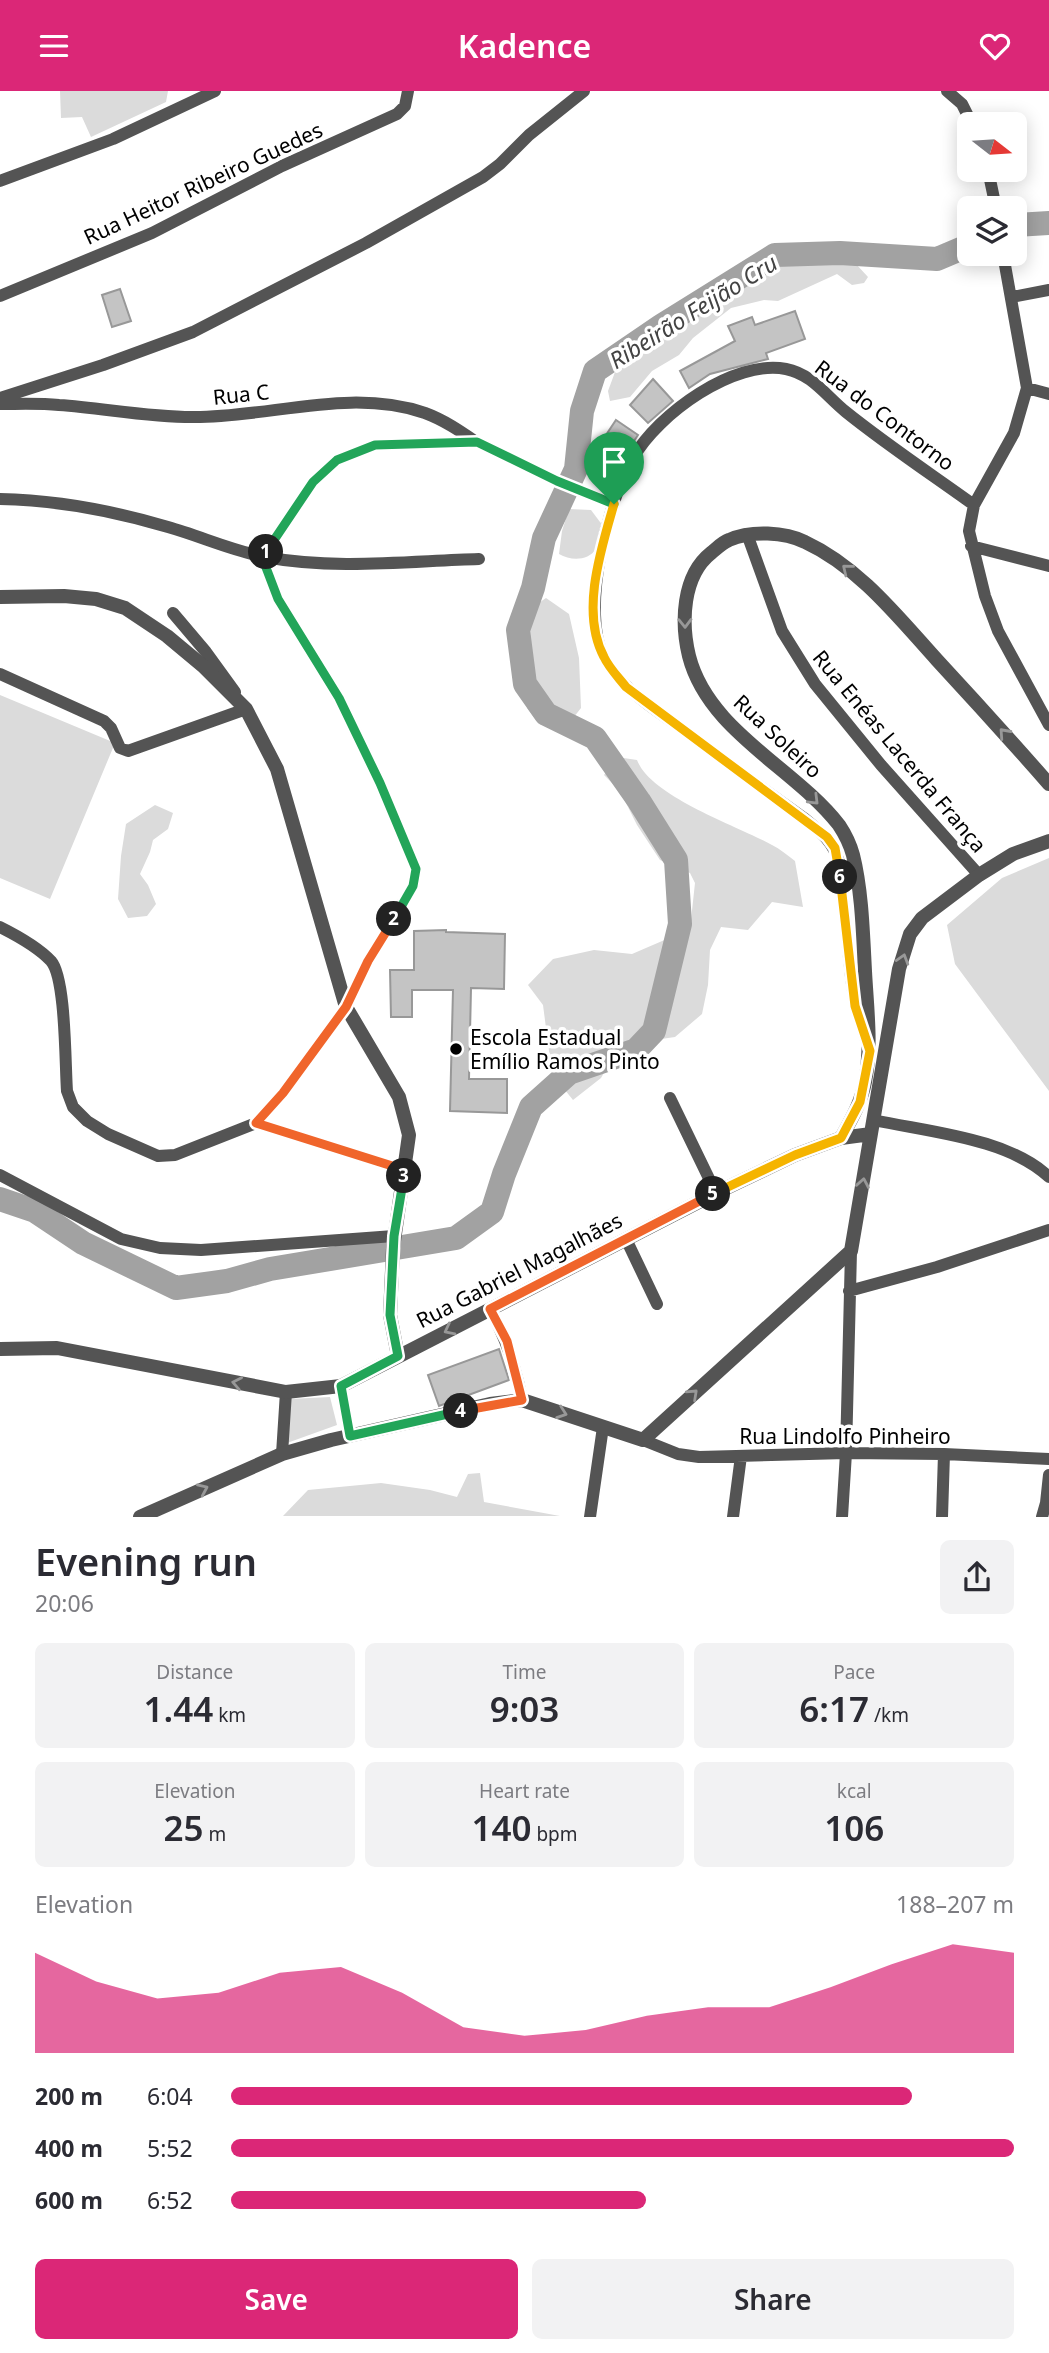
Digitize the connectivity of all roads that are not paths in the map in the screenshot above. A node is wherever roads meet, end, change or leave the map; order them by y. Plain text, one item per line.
1 (215, 91) edge
2 (408, 91) edge
3 (584, 91) edge
4 (947, 91) edge
5 (965, 112) edge
6 (0, 181) edge
7 (1006, 266) edge
8 (1049, 290) edge
9 (0, 296) edge
10 (1012, 297) junction
11 (1027, 388) junction
12 (1049, 394) edge
13 (0, 398) edge
14 (0, 404) edge
15 (477, 442) junction
16 (0, 499) edge
17 (614, 504) junction
18 (974, 505) junction
19 (747, 534) junction
20 (971, 546) junction
21 (262, 557) junction
22 (479, 559) dead end
23 (1049, 566) edge
24 (0, 597) edge
25 (173, 613) dead end
26 (0, 674) edge
27 (244, 706) junction
28 (1049, 725) edge
29 (1049, 785) edge
30 (1049, 841) edge
31 (979, 875) junction
32 (0, 927) edge
33 (346, 1007) junction
34 (870, 1051) junction
35 (670, 1098) dead end
36 (256, 1123) junction
37 (872, 1127) junction
38 (841, 1138) junction
39 (405, 1170) junction
40 (0, 1175) edge
41 (1049, 1177) edge
42 (716, 1193) junction
43 (1049, 1230) edge
44 (626, 1239) junction
45 (393, 1242) junction
46 (851, 1251) junction
47 (849, 1291) junction
48 (657, 1304) dead end
49 (490, 1309) junction
50 (0, 1349) edge
51 (398, 1356) junction
52 (341, 1386) junction
53 (286, 1392) junction
54 (522, 1400) junction
55 (603, 1427) junction
56 (350, 1436) junction
57 (643, 1440) junction
58 (846, 1453) junction
59 (282, 1454) junction
60 (944, 1454) junction
61 (741, 1456) junction
62 (1049, 1459) edge
63 (1049, 1475) edge
64 (140, 1517) edge
65 (590, 1517) edge
66 (733, 1517) edge
67 (842, 1517) edge
68 (942, 1517) edge
69 (1042, 1517) edge

1 - 6 street
2 - 9 street, Rua Heitor Ribeiro Guedes
3 - 13 street
4 - 5 street
7 - 10 street
8 - 10 street
10 - 11 street
11 - 12 street
11 - 18 street
14 - 15 street, Rua C
15 - 17 street, Rua C
15 - 21 street
16 - 21 street
17 - 18 street, Rua do Contorno
17 - 34 street, Rua do Contorno
18 - 20 street
29 -> 19 street, Rua Soleiro
19 - 31 street, Rua Enéas Lacerda França
19 -> 34 street, Rua Soleiro
20 - 23 street
20 - 28 street
21 - 22 street
21 - 33 street
24 - 27 street
25 - 27 street
26 - 27 street
27 - 33 street
30 - 31 street
37 -> 31 street
32 - 36 street
33 - 36 street
33 - 39 street
34 - 38 street, Rua Soleiro
35 - 42 street
36 - 39 street
37 - 38 street, Rua Gabriel Magalhães
37 - 41 street
46 -> 37 street
38 - 42 street, Rua Gabriel Magalhães
39 - 45 street
40 - 45 street
42 - 44 street, Rua Gabriel Magalhães
43 - 47 street
44 - 48 street
44 - 49 street, Rua Gabriel Magalhães
45 - 51 street
46 - 47 street
57 -> 46 street
47 - 58 street
49 -> 51 street, Rua Gabriel Magalhães
49 - 54 street
53 -> 50 street, Rua Gabriel Magalhães
51 - 52 street, Rua Gabriel Magalhães
52 - 53 street, Rua Gabriel Magalhães
52 - 56 street
53 - 59 street
54 -> 55 street
54 - 56 street
55 - 57 street
55 - 65 street
56 - 59 street
57 - 61 street, Rua Lindolfo Pinheiro
58 - 60 street, Rua Lindolfo Pinheiro
58 - 61 street, Rua Lindolfo Pinheiro
58 - 67 street
64 -> 59 street
60 - 62 street, Rua Lindolfo Pinheiro
60 - 68 street
61 - 66 street
63 - 69 street

